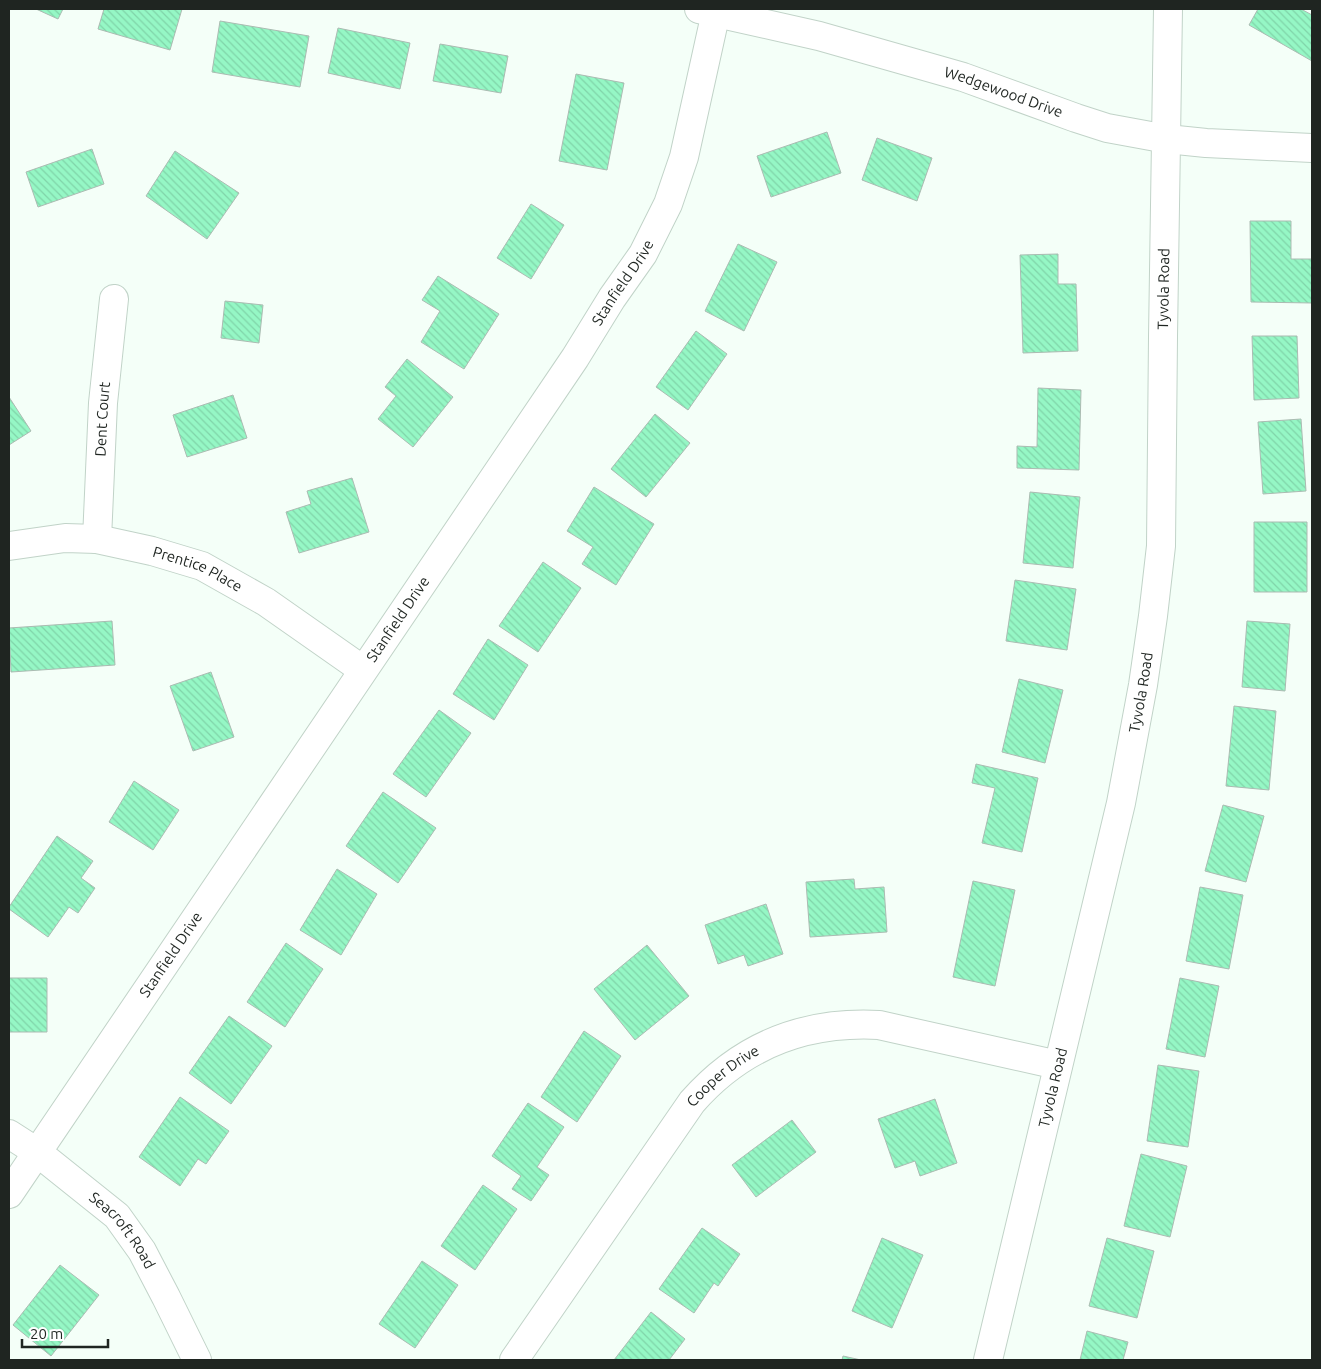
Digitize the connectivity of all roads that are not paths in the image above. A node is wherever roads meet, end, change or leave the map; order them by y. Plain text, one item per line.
1 (1168, 9) edge
2 (707, 10) edge
3 (1167, 139) junction
4 (1312, 148) edge
5 (114, 299) dead end
6 (97, 539) junction
7 (9, 546) edge
8 (362, 670) junction
9 (1058, 1065) junction
10 (9, 1134) edge
11 (37, 1152) junction
12 (9, 1194) edge
13 (197, 1360) edge
14 (514, 1360) edge
15 (988, 1360) edge

1 - 3 street, Tyvola Road
2 - 3 street, Wedgewood Drive
2 - 8 street, Stanfield Drive
3 - 4 street, Wedgewood Drive
3 - 9 street, Tyvola Road
5 - 6 street, Dent Court
6 - 7 street, Prentice Place
6 - 8 street, Prentice Place
8 - 11 street, Stanfield Drive
9 - 14 street, Cooper Drive
9 - 15 street, Tyvola Road
10 - 11 street, Seacroft Road
11 - 12 street, Stanfield Drive
11 - 13 street, Seacroft Road

